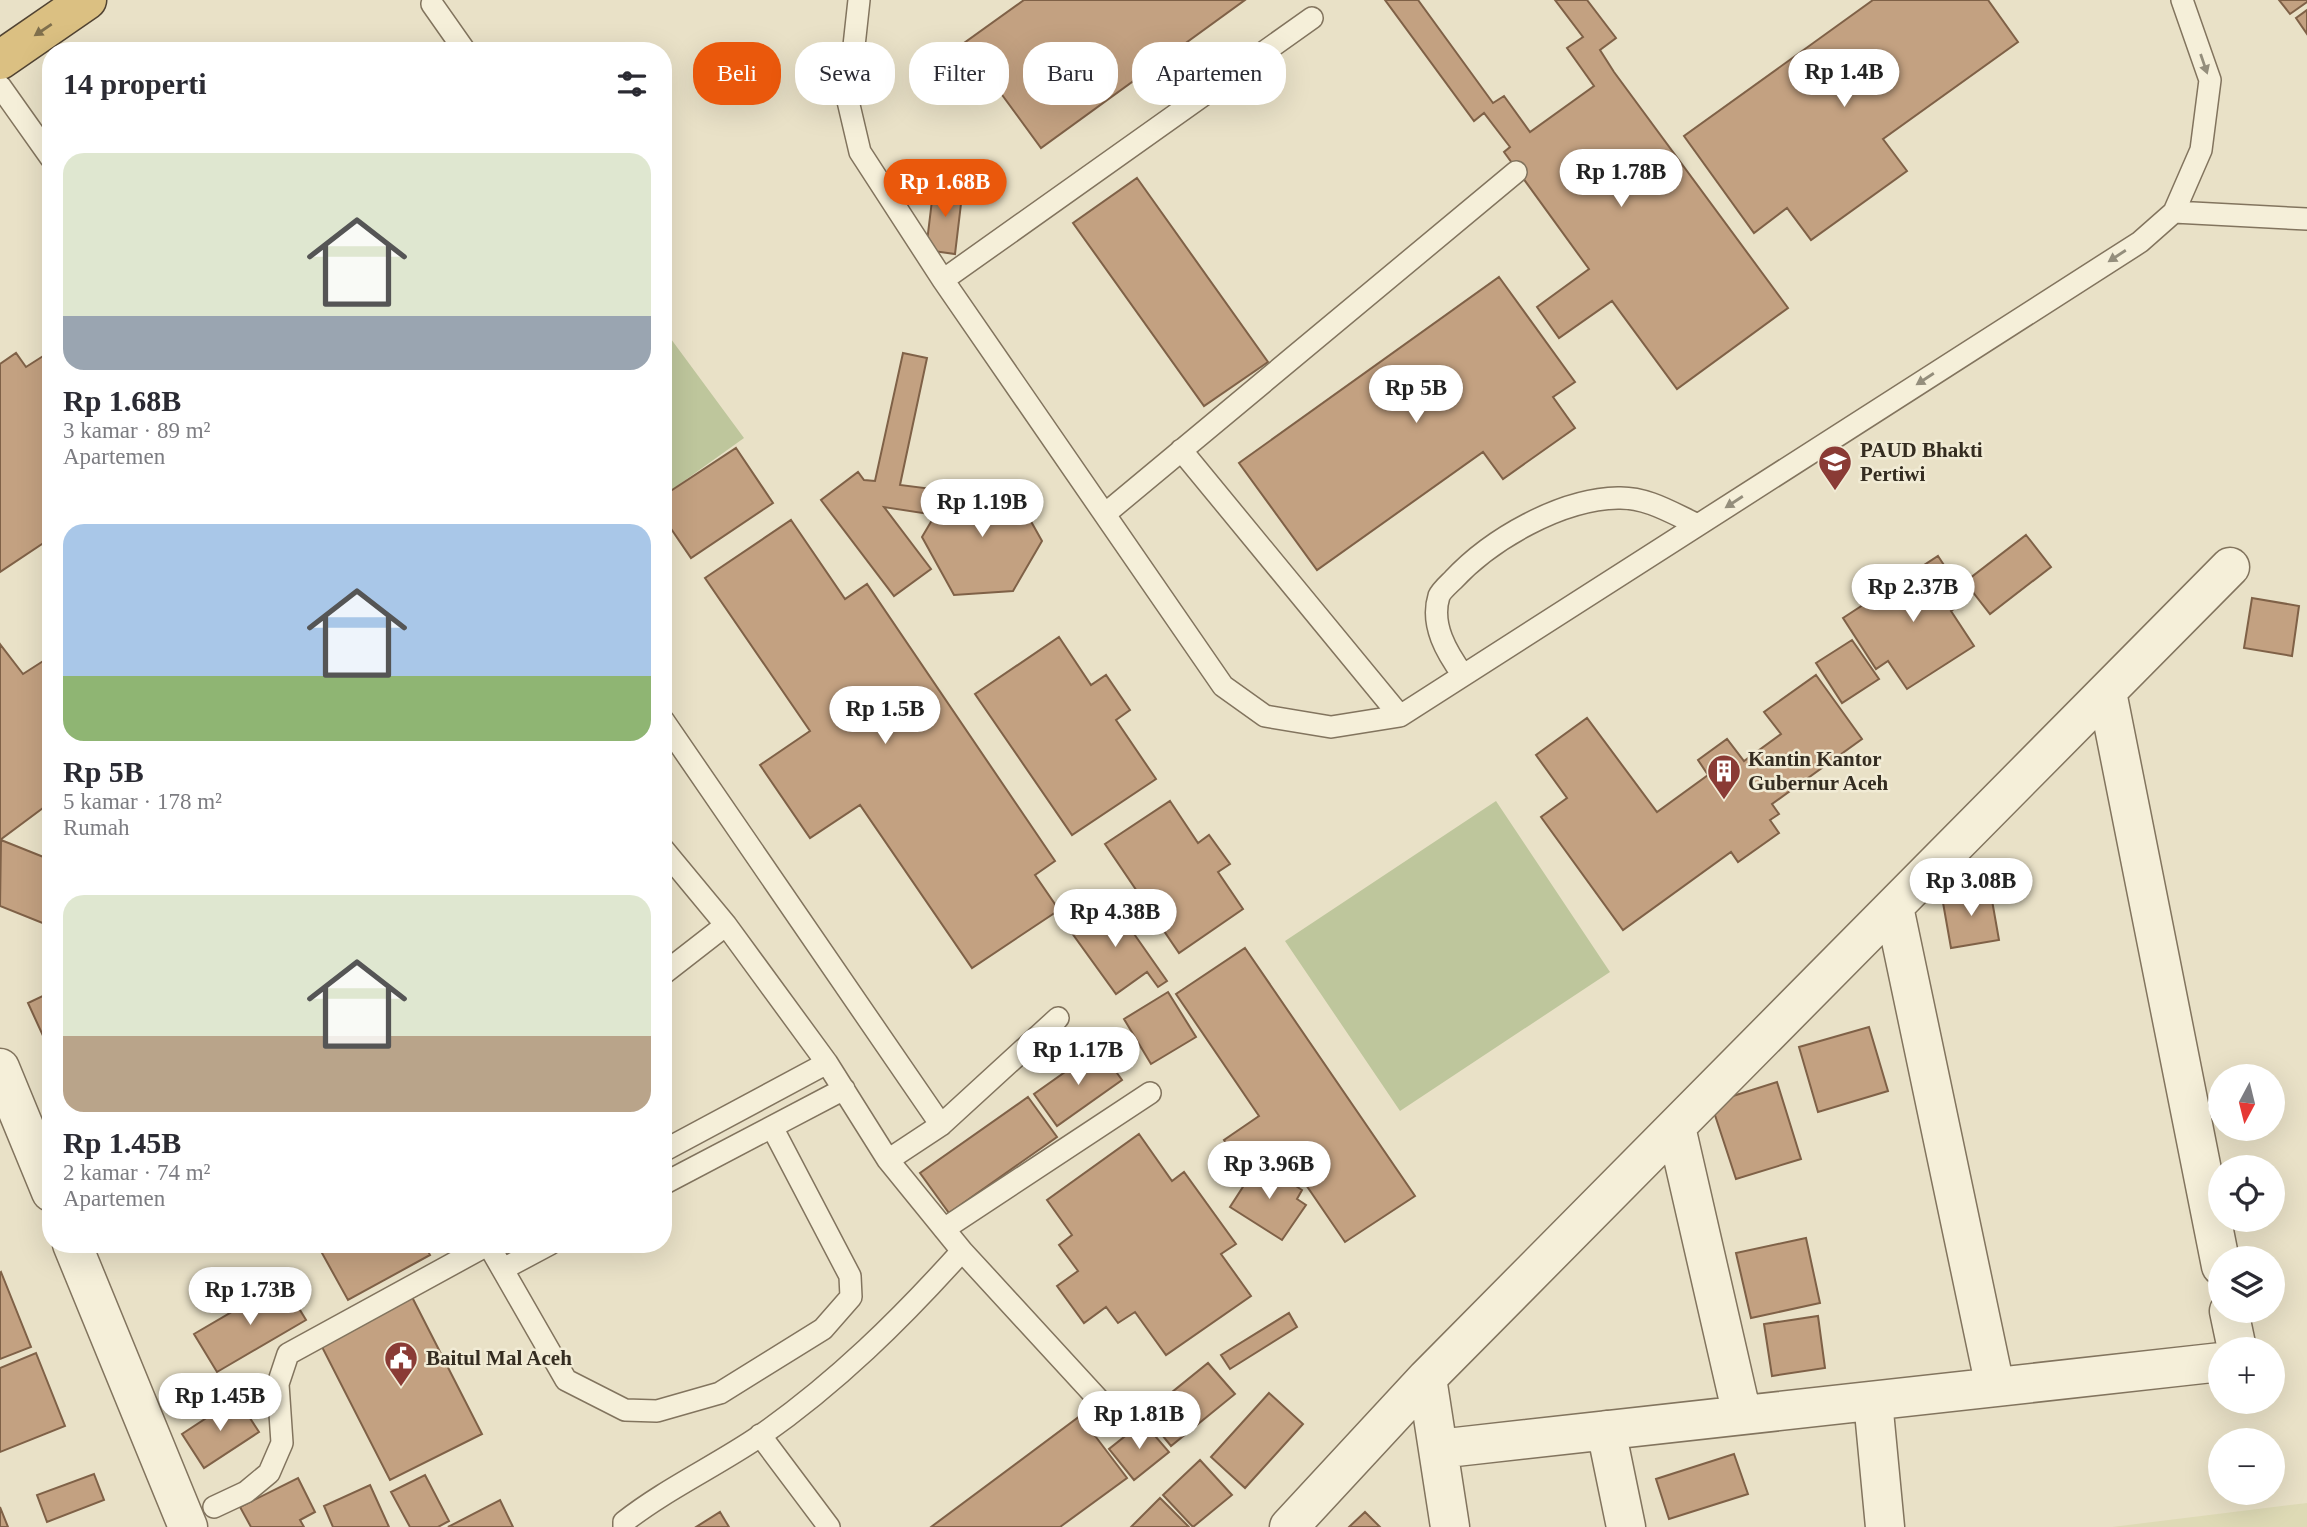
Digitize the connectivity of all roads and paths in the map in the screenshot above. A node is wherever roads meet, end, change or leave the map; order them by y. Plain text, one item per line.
1 (87, 0) edge
2 (859, 0) edge
3 (2182, 0) edge
4 (432, 4) dead end
5 (1312, 18) dead end
6 (459, 42) edge
7 (0, 60) edge
8 (0, 86) edge
9 (42, 145) edge
10 (1516, 172) dead end
11 (2174, 212) junction
12 (2307, 219) edge
13 (943, 280) junction
14 (1181, 450) junction
15 (1105, 514) junction
16 (1698, 525) junction
17 (2230, 567) dead end
18 (1463, 675) junction
19 (2107, 692) junction
20 (1400, 716) junction
21 (672, 733) edge
22 (672, 860) edge
23 (1894, 906) junction
24 (726, 925) junction
25 (672, 967) edge
26 (1058, 1018) dead end
27 (827, 1063) junction
28 (0, 1068) edge
29 (844, 1089) junction
30 (1150, 1093) dead end
31 (941, 1125) junction
32 (772, 1127) junction
33 (1676, 1127) junction
34 (672, 1146) edge
35 (888, 1160) junction
36 (42, 1170) edge
37 (672, 1179) edge
38 (944, 1229) junction
39 (2217, 1246) edge
40 (962, 1251) junction
41 (76, 1253) edge
42 (472, 1253) edge
43 (493, 1253) edge
44 (533, 1253) edge
45 (503, 1269) junction
46 (2208, 1363) edge
47 (1427, 1378) junction
48 (1995, 1387) junction
49 (1873, 1401) junction
50 (1742, 1415) junction
51 (1121, 1424) dead end
52 (1606, 1430) junction
53 (760, 1435) junction
54 (1438, 1449) junction
55 (192, 1521) edge
56 (621, 1525) edge
57 (829, 1527) edge
58 (1289, 1527) edge
59 (1450, 1527) edge
60 (1626, 1527) edge
61 (1885, 1527) edge

1 -> 7 highway
2 - 13 lane
3 -> 11 lane
4 - 6 lane
5 - 13 lane
8 - 9 lane
10 - 14 lane
11 - 12 lane
11 -> 16 lane
13 - 15 lane
14 - 15 lane
14 - 20 lane
15 - 20 lane
16 - 18 lane
16 - 18 lane
17 - 19 street
18 - 20 lane
19 - 23 street
19 - 39 street
21 - 31 lane
22 - 24 lane
23 - 33 street
23 - 48 street
24 - 25 lane
24 - 27 lane
26 - 31 lane
27 - 29 lane
27 - 34 lane
28 - 36 street
29 - 32 lane
29 - 35 lane
30 - 38 lane
31 - 35 lane
32 - 37 lane
32 - 45 lane
33 - 47 street
33 - 50 street
35 - 38 lane
38 - 40 lane
40 - 51 lane
40 - 53 lane
41 - 55 street
42 - 55 lane
43 - 45 lane
44 - 45 lane
46 - 48 street
47 - 54 street
47 - 58 street
48 - 49 street
49 - 50 street
49 - 61 street
50 - 52 street
52 - 54 street
52 - 60 street
53 - 56 lane
53 - 57 lane
54 - 59 street

